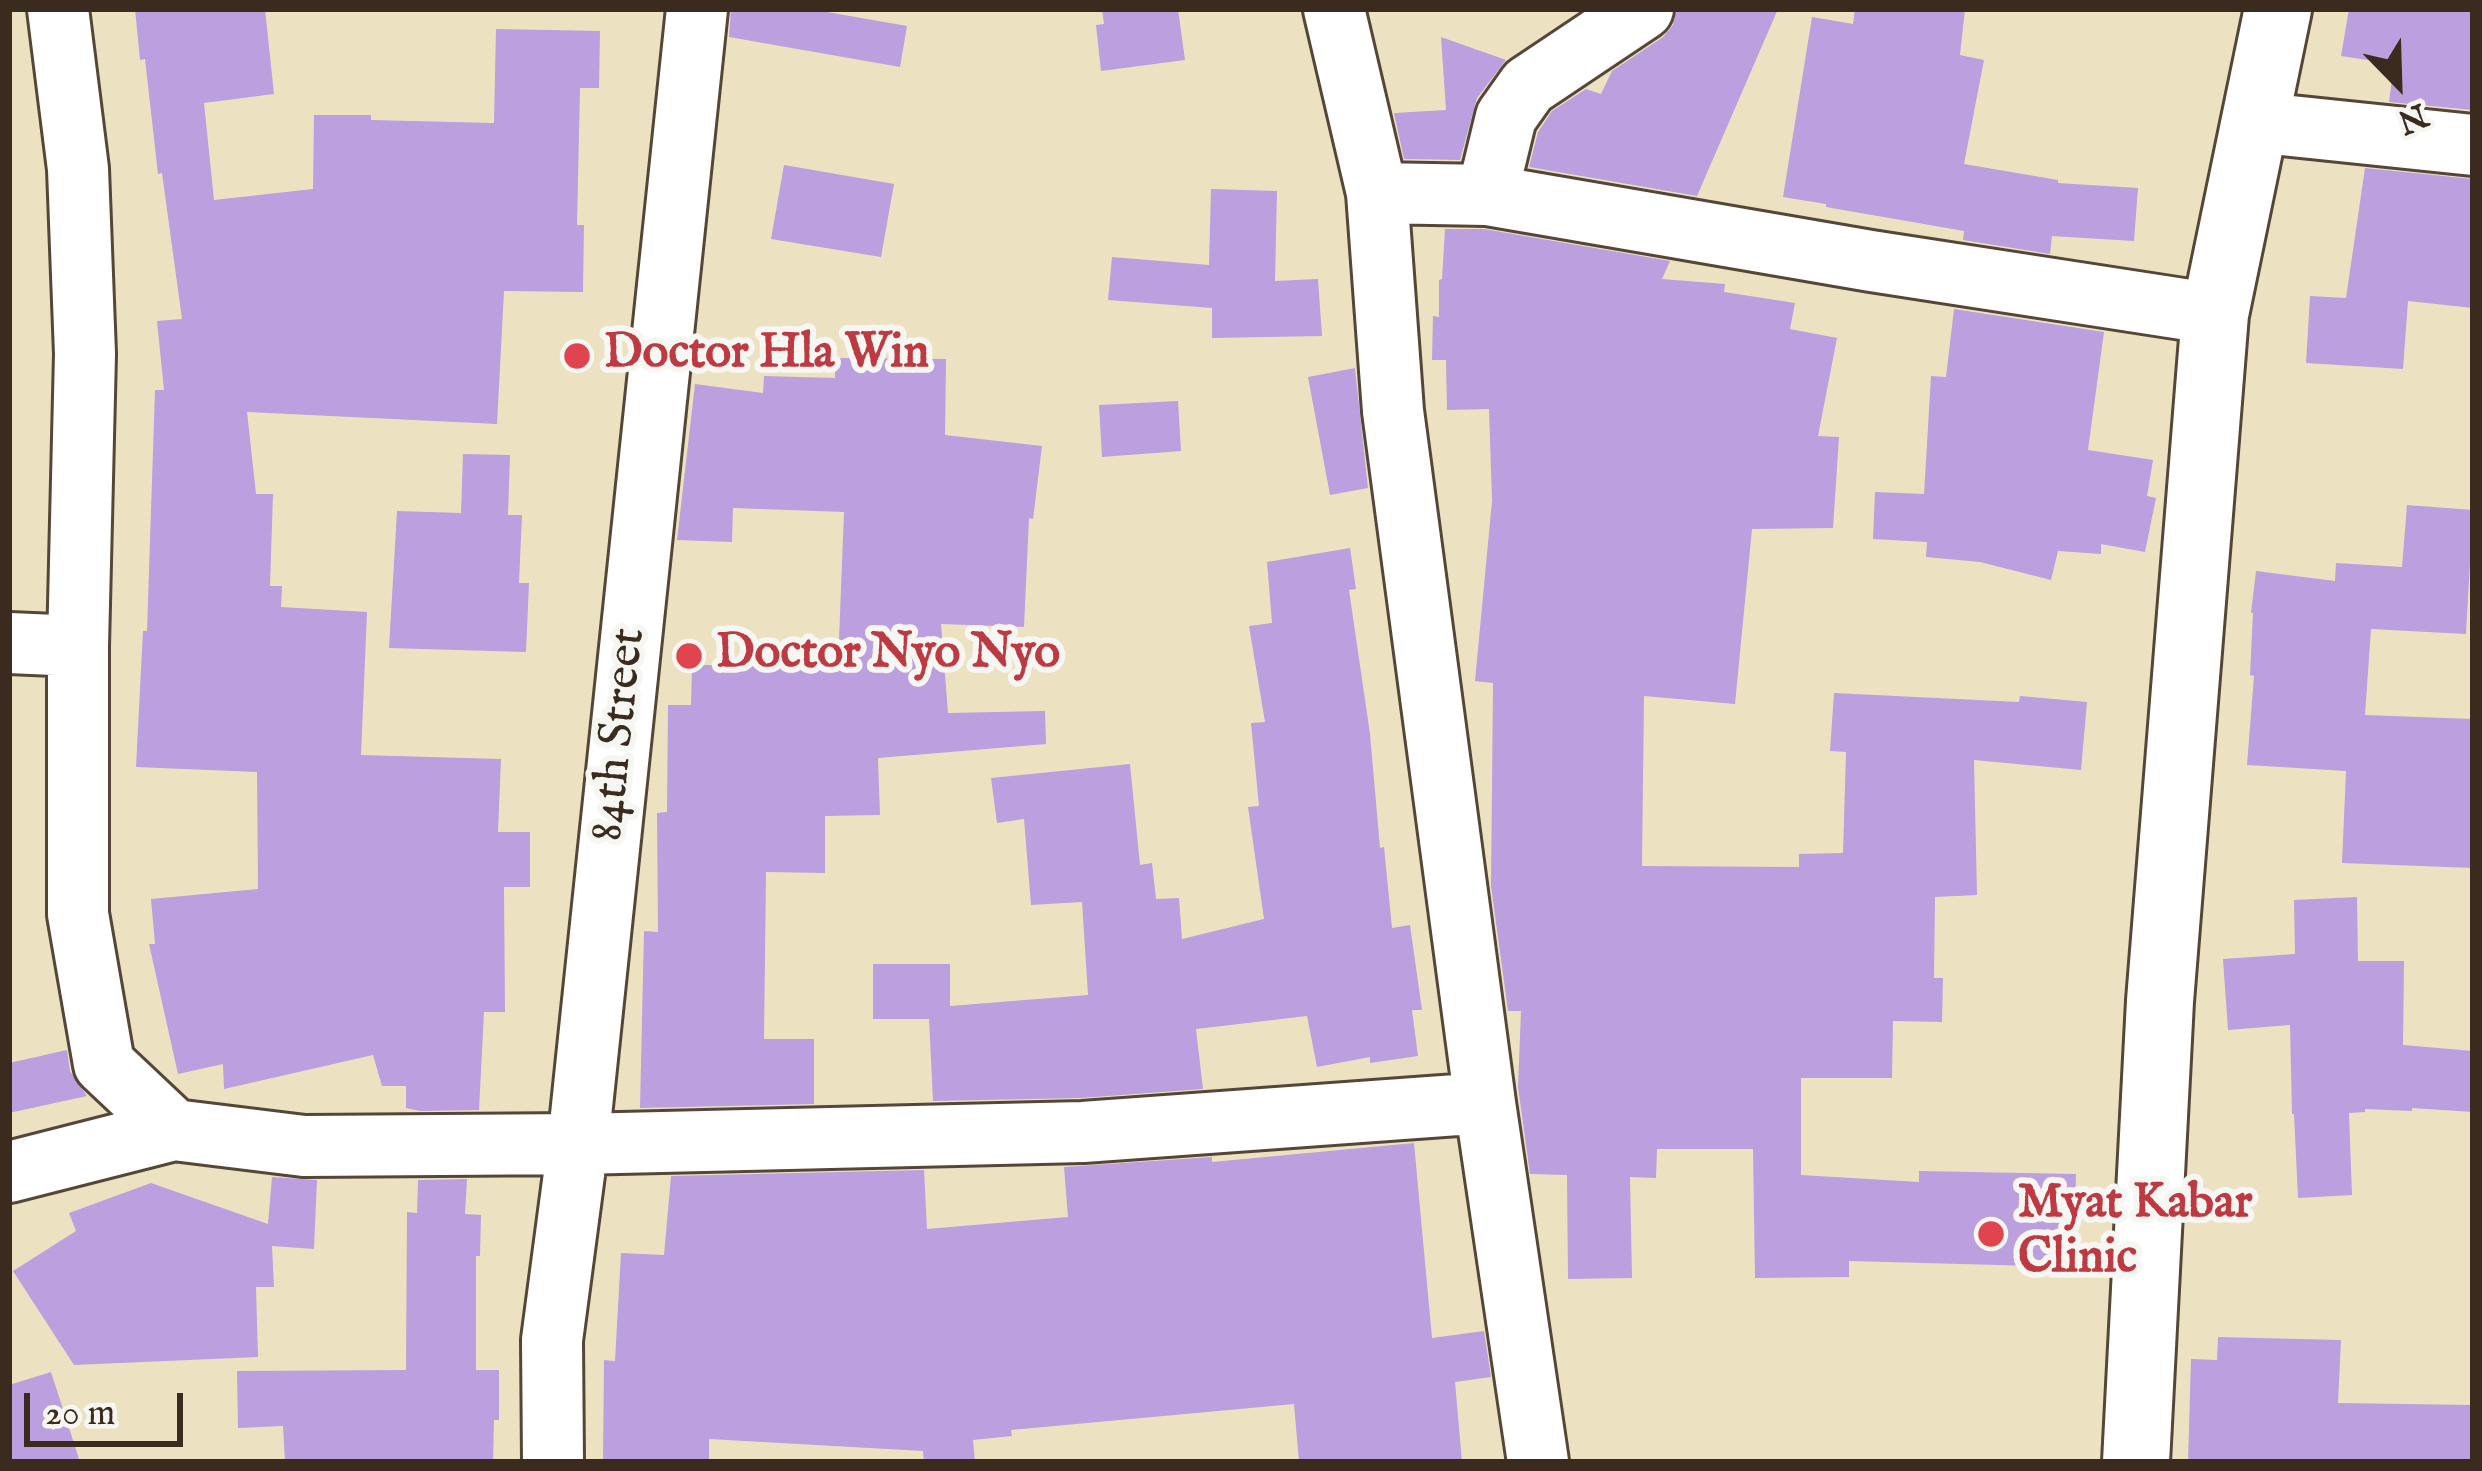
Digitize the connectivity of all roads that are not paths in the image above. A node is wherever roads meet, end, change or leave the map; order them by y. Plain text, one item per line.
1 (58, 9) edge
2 (697, 9) edge
3 (1334, 9) edge
4 (1642, 9) edge
5 (2278, 9) edge
6 (2254, 122) junction
7 (2473, 145) edge
8 (1377, 193) junction
9 (1487, 195) junction
10 (2215, 314) junction
11 (9, 643) edge
12 (78, 646) junction
13 (1485, 1103) junction
14 (174, 1130) junction
15 (578, 1144) junction
16 (9, 1172) edge
17 (553, 1462) edge
18 (1538, 1462) edge
19 (2136, 1462) edge

1 - 12 street
2 - 15 street, 84th Street
3 - 8 street
4 - 9 street
5 - 6 main road
6 - 7 street
6 - 10 main road
8 - 9 street
8 - 13 street
9 - 10 street
10 - 19 main road
11 - 12 street
12 - 14 street
13 - 15 street
13 - 18 street
14 - 15 street
14 - 16 street
15 - 17 street, 84th Street

